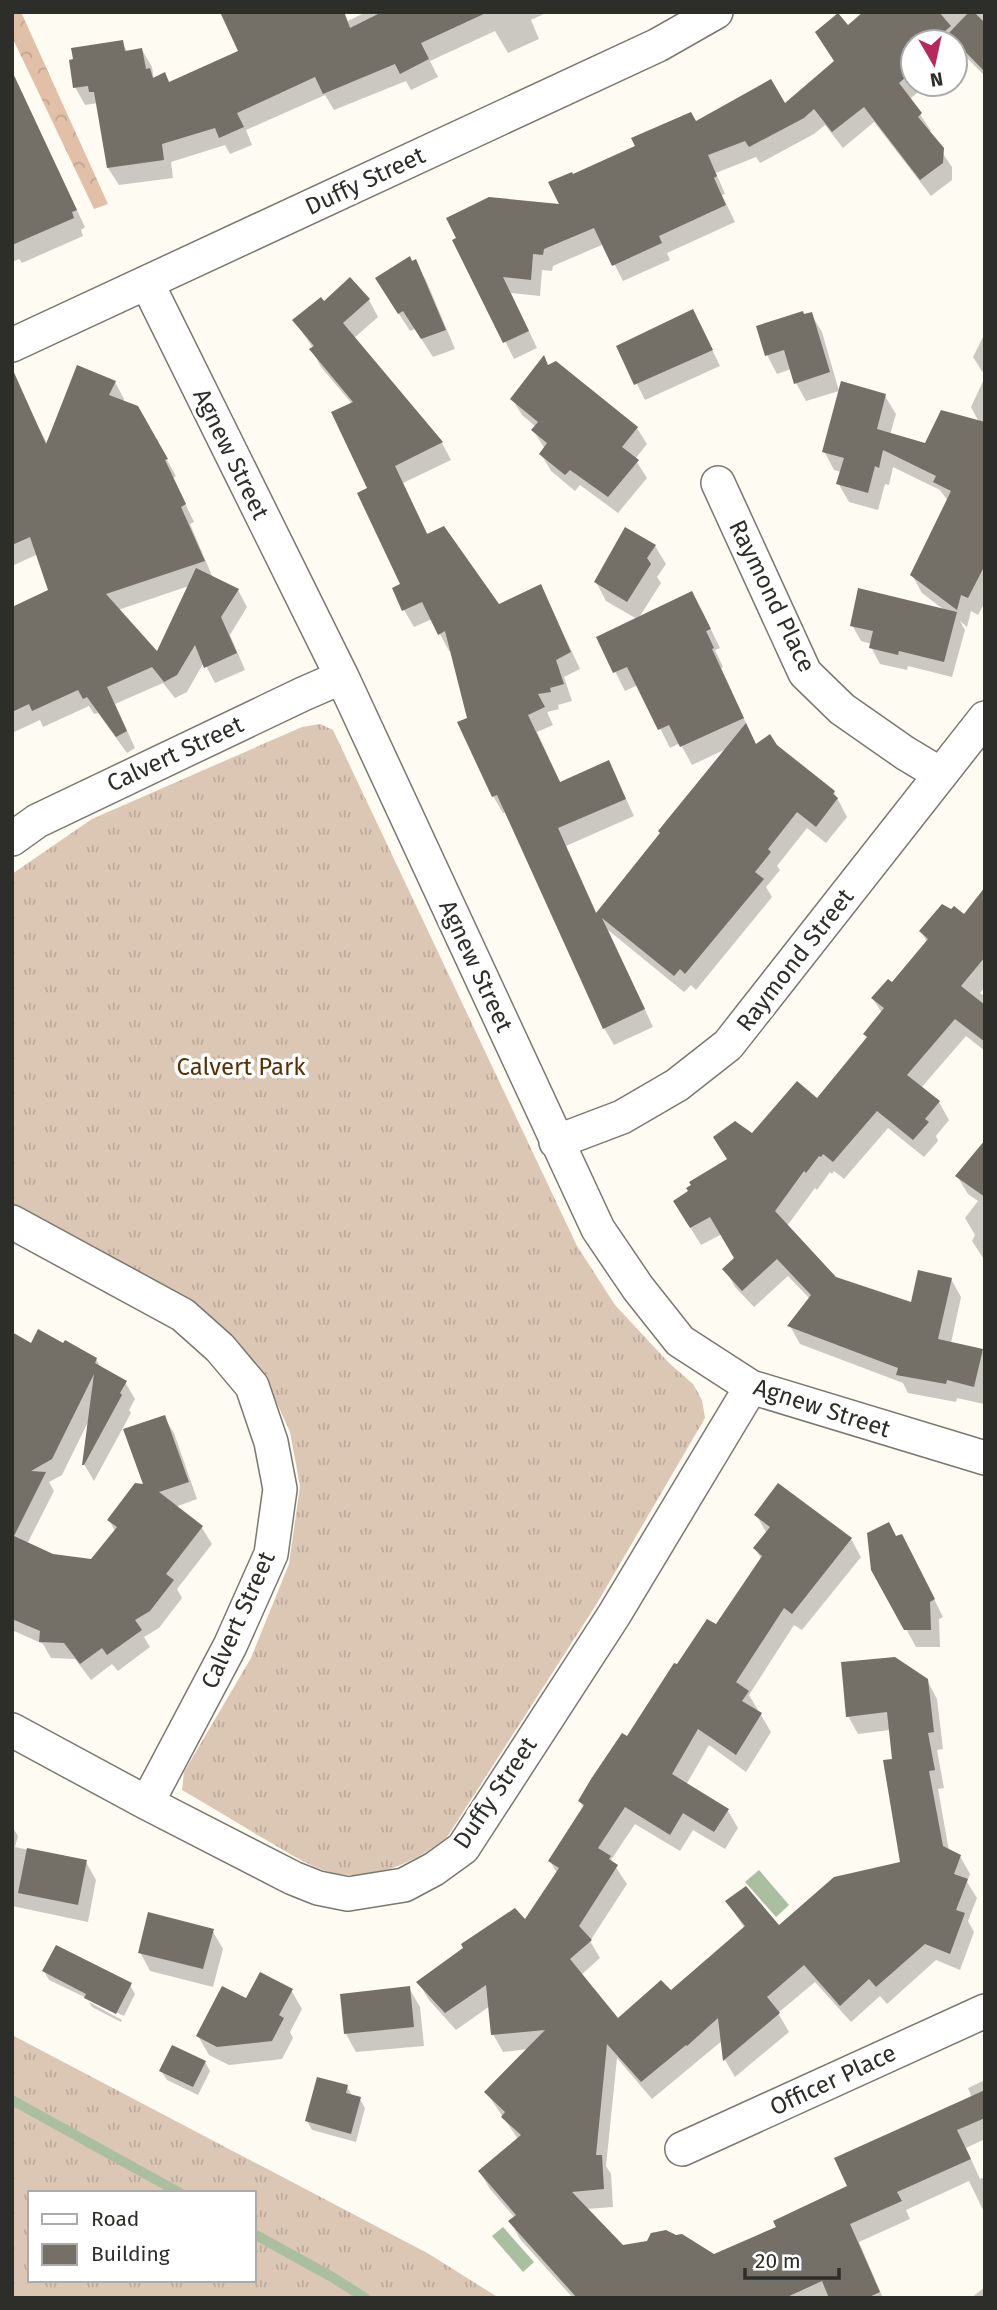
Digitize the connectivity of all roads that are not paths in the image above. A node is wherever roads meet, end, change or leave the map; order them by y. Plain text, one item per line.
1 (716, 12) edge
2 (147, 283) junction
3 (12, 345) edge
4 (718, 483) dead end
5 (342, 677) junction
6 (985, 718) edge
7 (940, 774) junction
8 (12, 839) edge
9 (556, 1142) junction
10 (12, 1222) edge
11 (751, 1387) junction
12 (985, 1458) edge
13 (12, 1730) edge
14 (147, 1803) junction
15 (985, 2011) edge
16 (682, 2149) dead end

1 - 2 street, Duffy Street
2 - 3 street, Duffy Street
2 - 5 street, Agnew Street
4 - 7 street, Raymond Place
5 - 8 street, Calvert Street
5 - 9 street, Agnew Street
6 - 7 street, Raymond Street
7 - 9 street, Raymond Street
9 - 11 street, Agnew Street
10 - 14 street, Calvert Street
11 - 12 street, Agnew Street
11 - 14 street, Duffy Street
13 - 14 street, Duffy Street
15 - 16 street, Officer Place

